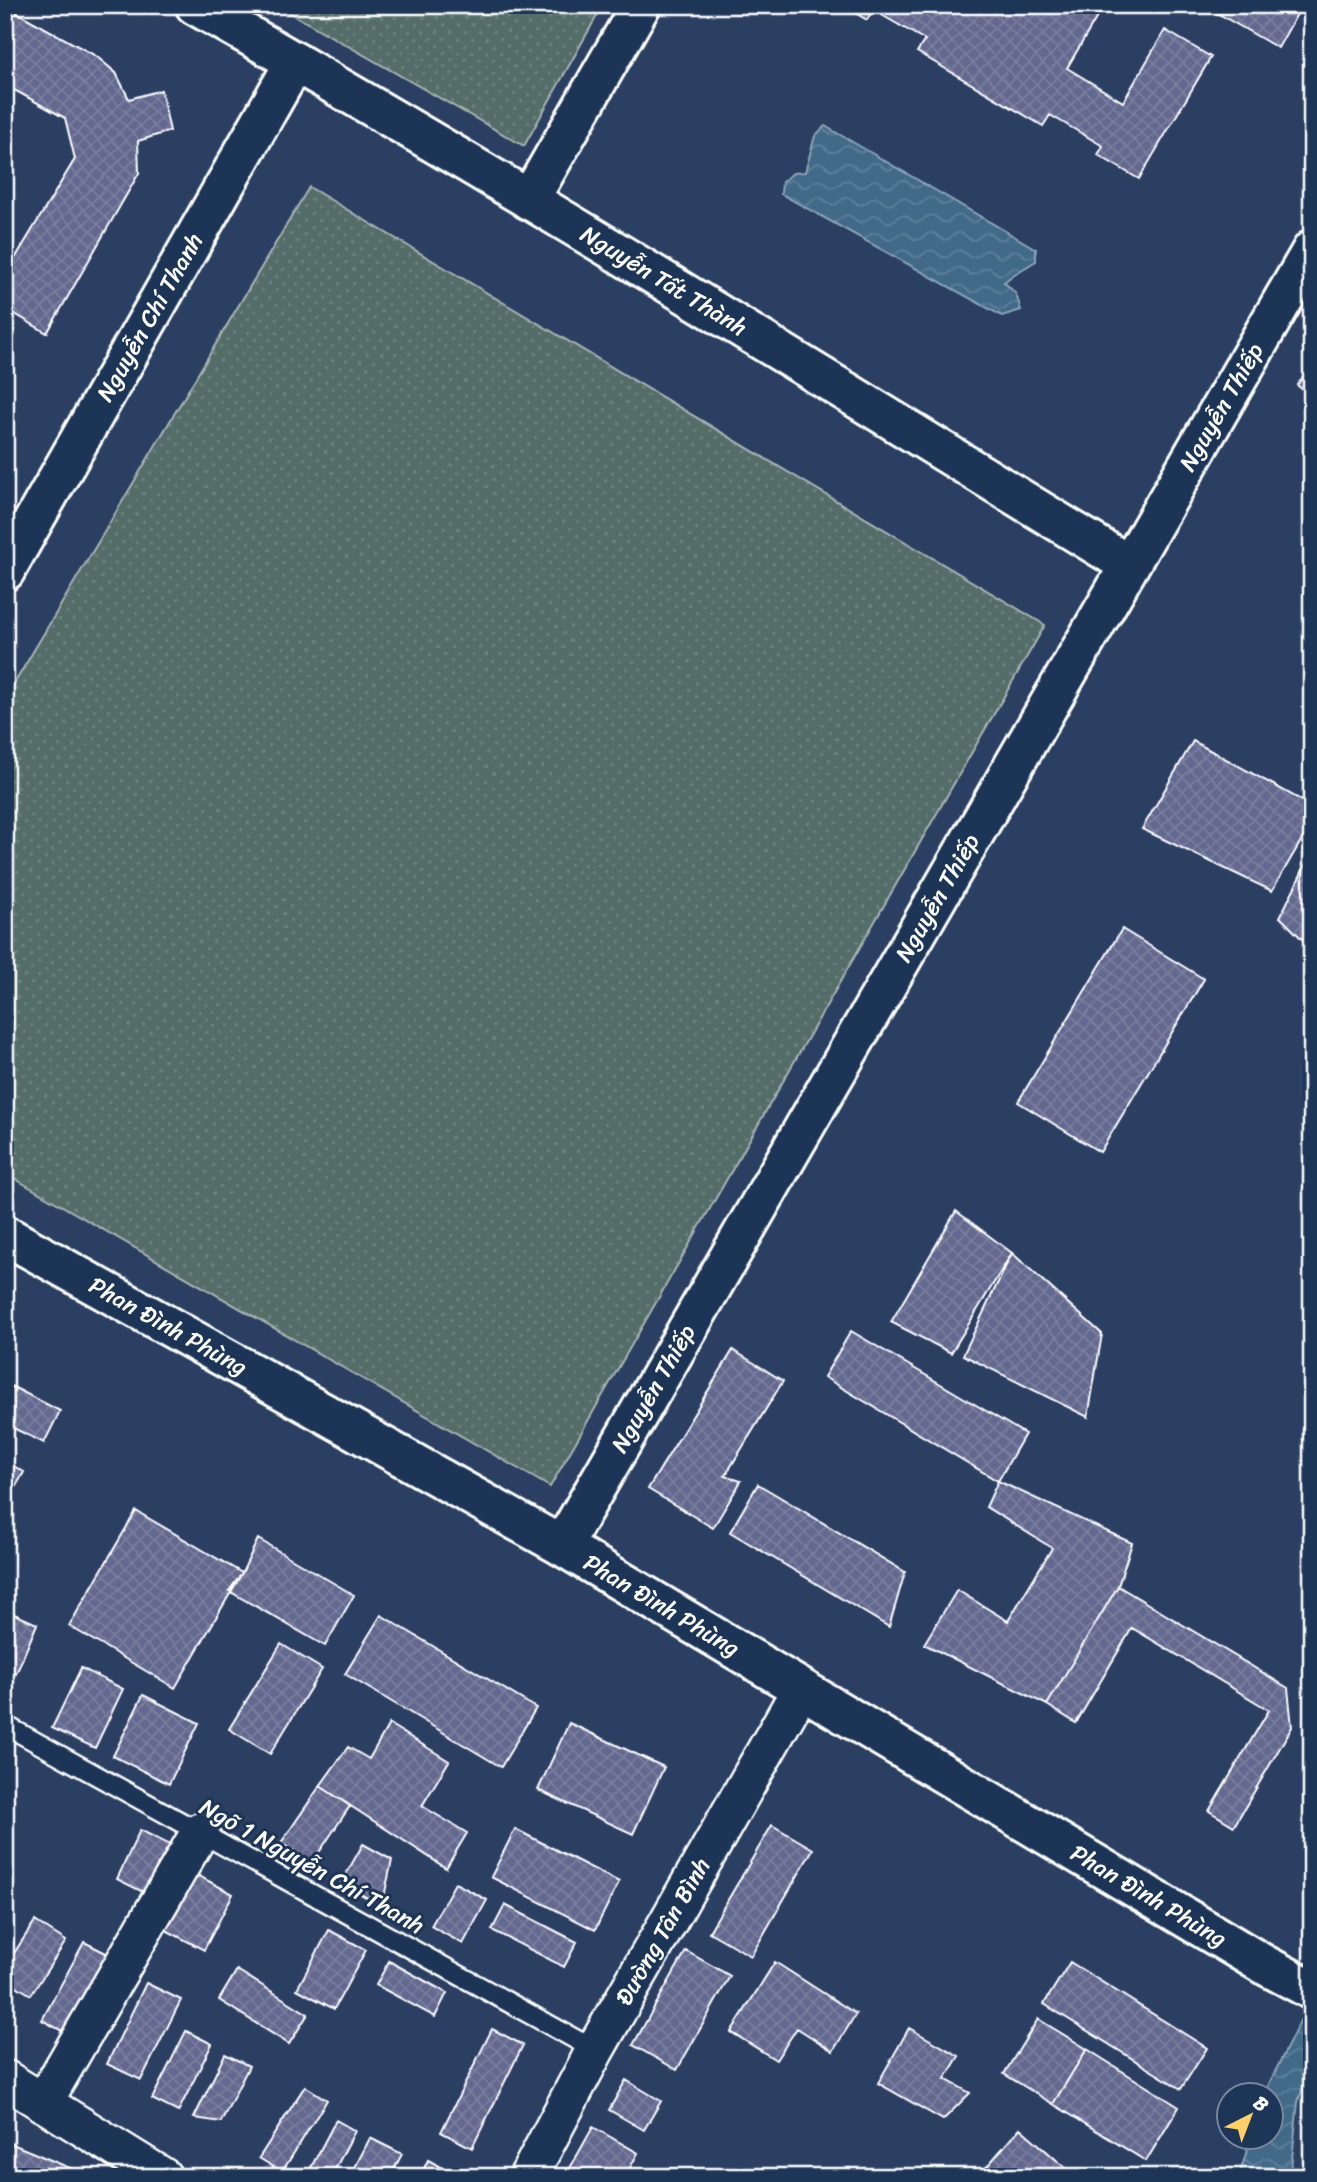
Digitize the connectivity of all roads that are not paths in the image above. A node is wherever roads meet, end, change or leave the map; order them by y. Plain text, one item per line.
1 (195, 5) edge
2 (641, 5) edge
3 (295, 62) junction
4 (529, 200) junction
5 (1312, 250) edge
6 (1129, 565) junction
7 (5, 571) edge
8 (5, 1235) edge
9 (562, 1546) junction
10 (801, 1689) junction
11 (5, 1725) edge
12 (200, 1832) junction
13 (1308, 1988) edge
14 (596, 2050) junction
15 (5, 2079) edge
16 (43, 2103) junction
17 (158, 2175) edge
18 (528, 2177) edge

1 - 3 street, Nguyễn Tất Thành
2 - 4 street
3 - 4 street, Nguyễn Tất Thành
3 - 7 street, Nguyễn Chí Thanh
4 - 6 street, Nguyễn Tất Thành
5 - 6 street, Nguyễn Thiếp
6 - 9 street, Nguyễn Thiếp
8 - 9 street, Phan Đình Phùng
9 - 10 street, Phan Đình Phùng
10 - 13 street, Phan Đình Phùng
10 - 14 street, Đường Tân Bình
11 - 12 lane, Ngõ 1 Nguyễn Chí Thanh
12 - 14 lane, Ngõ 1 Nguyễn Chí Thanh
12 - 16 street
14 - 18 street, Đường Tân Bình
15 - 16 street
16 - 17 street

